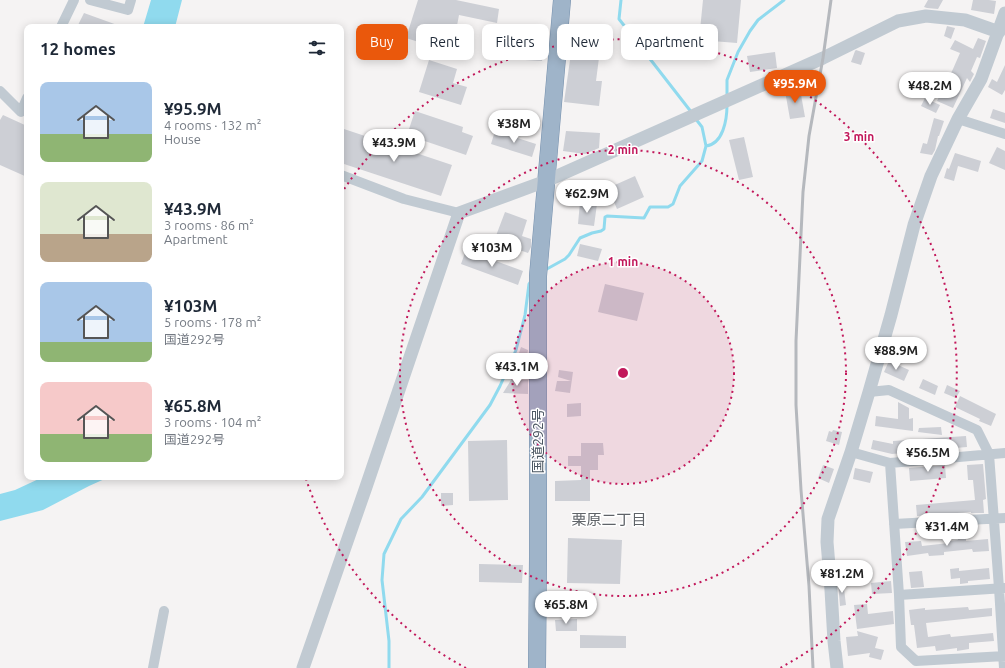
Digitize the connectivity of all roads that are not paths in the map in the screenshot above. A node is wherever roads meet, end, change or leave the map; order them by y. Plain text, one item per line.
1 (74, 0) edge
2 (90, 0) edge
3 (131, 0) edge
4 (562, 0) edge
5 (1003, 22) edge
6 (62, 24) edge
7 (0, 91) edge
8 (24, 105) edge
9 (958, 119) junction
10 (1005, 134) edge
11 (344, 176) edge
12 (546, 181) junction
13 (459, 213) junction
14 (869, 392) junction
15 (851, 452) junction
16 (1005, 453) edge
17 (989, 454) junction
18 (890, 463) junction
19 (1005, 518) edge
20 (994, 519) junction
21 (894, 524) junction
22 (1002, 588) edge
23 (899, 595) junction
24 (164, 611) dead end
25 (1004, 656) edge
26 (154, 668) edge
27 (303, 668) edge
28 (537, 668) edge
29 (837, 668) edge
30 (1004, 668) edge

1 - 6 street
2 - 3 street
4 - 12 highway, 国道292号
5 - 9 street
5 - 12 street
7 - 8 street
9 - 10 street
9 - 14 street
11 - 13 street
12 - 13 street
12 - 28 highway, 国道292号
13 - 27 street
14 - 15 street
14 - 17 street
15 - 18 street
15 - 29 street
16 - 17 street
17 - 18 street
17 - 20 street
18 - 21 street
19 - 20 street
20 - 21 street
20 - 22 street
21 - 23 street
22 - 23 street
22 - 25 street
23 - 25 street
24 - 26 street
25 - 30 street

